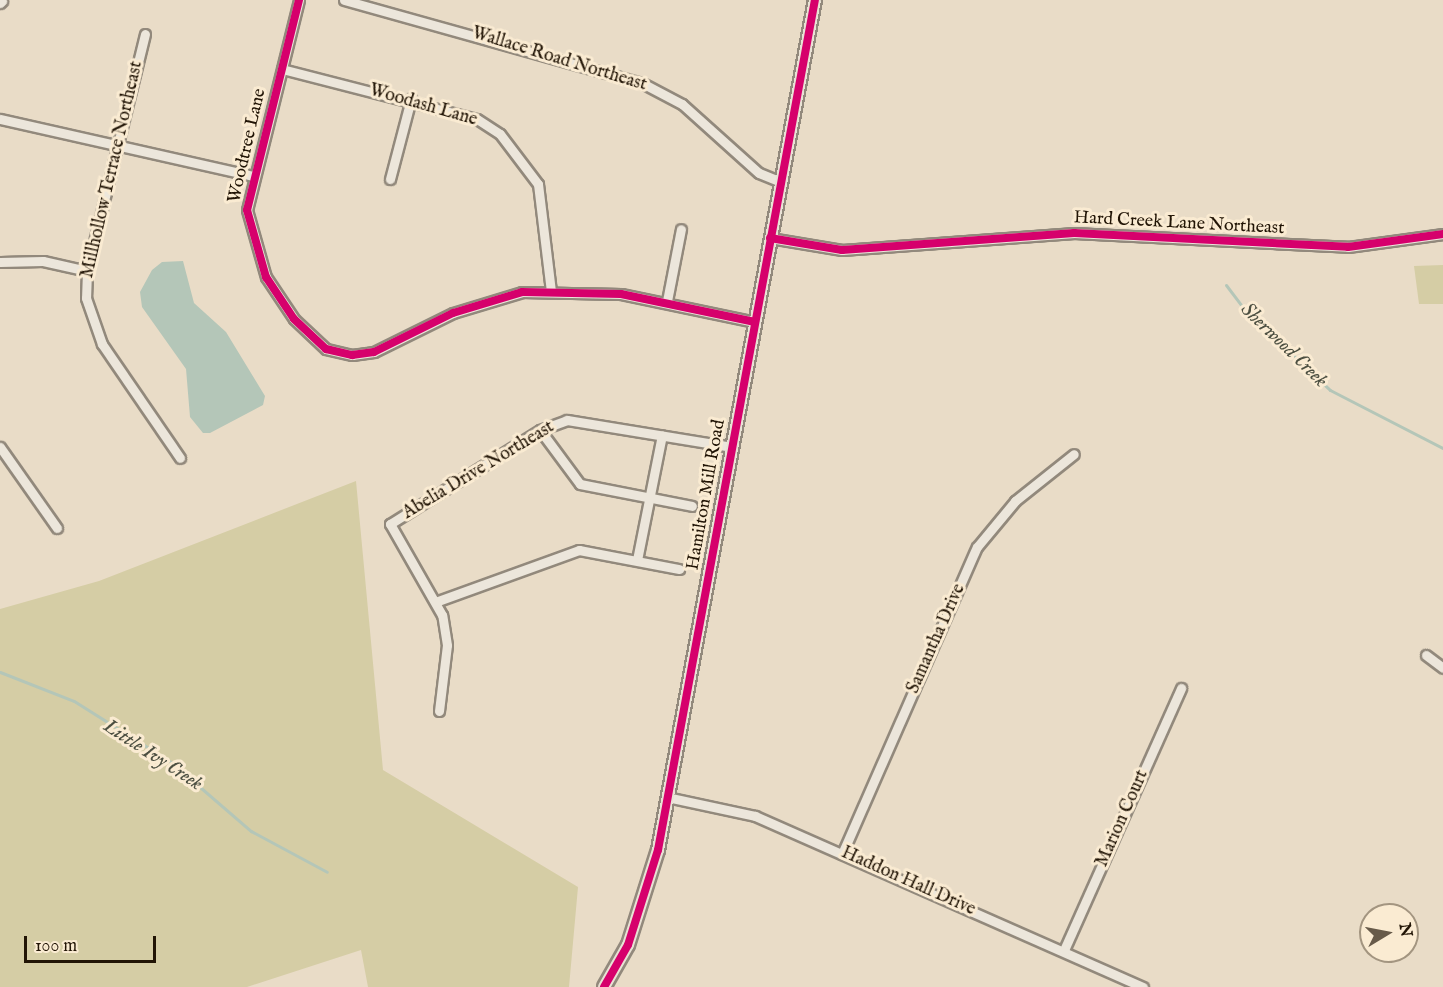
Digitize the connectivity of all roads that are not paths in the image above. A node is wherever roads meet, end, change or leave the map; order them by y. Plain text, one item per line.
1 (299, 0) edge
2 (344, 0) edge
3 (815, 0) edge
4 (145, 34) dead end
5 (282, 69) junction
6 (411, 99) junction
7 (0, 119) edge
8 (118, 146) junction
9 (253, 176) junction
10 (390, 178) dead end
11 (781, 182) junction
12 (681, 229) dead end
13 (1443, 234) edge
14 (770, 238) junction
15 (0, 262) edge
16 (87, 271) junction
17 (551, 291) junction
18 (668, 301) junction
19 (755, 322) junction
20 (540, 430) junction
21 (662, 435) junction
22 (0, 447) edge
23 (731, 447) junction
24 (1074, 454) dead end
25 (180, 458) dead end
26 (649, 499) junction
27 (692, 506) dead end
28 (57, 528) dead end
29 (637, 560) junction
30 (679, 569) dead end
31 (438, 602) junction
32 (1426, 655) dead end
33 (1443, 668) edge
34 (1181, 688) dead end
35 (439, 711) dead end
36 (667, 797) junction
37 (843, 854) junction
38 (1064, 950) junction
39 (604, 987) edge
40 (1143, 987) edge

1 - 5 street, Woodtree Lane
2 - 11 street, Wallace Road Northeast
3 - 11 main road, Hamilton Mill Road
4 - 8 street, Millhollow Terrace Northeast
5 - 6 street, Woodash Lane
5 - 9 street, Woodtree Lane
6 - 10 street
6 - 17 street, Woodash Lane
7 - 8 street
8 - 9 street
8 - 16 street, Millhollow Terrace Northeast
9 - 17 street, Woodtree Lane
11 - 14 main road, Hamilton Mill Road
12 - 18 street
13 - 14 street, Hard Creek Lane Northeast
14 - 19 main road, Hamilton Mill Road
15 - 16 street
16 - 25 street, Millhollow Terrace Northeast
17 - 18 street, Woodtree Lane
18 - 19 street, Woodtree Lane
19 - 23 main road, Hamilton Mill Road
20 - 21 street, Abelia Drive Northeast
20 - 26 street
20 - 31 street, Abelia Drive Northeast
21 - 23 street, Abelia Drive Northeast
21 - 26 street
22 - 28 street
23 - 36 main road, Hamilton Mill Road
24 - 37 street, Samantha Drive
26 - 27 street
26 - 29 street
29 - 30 street
29 - 31 street
31 - 35 street, Abelia Drive Northeast
32 - 33 street
34 - 38 street, Marion Court
36 - 37 street, Haddon Hall Drive
36 - 39 main road, Hamilton Mill Road
37 - 38 street, Haddon Hall Drive
38 - 40 street, Haddon Hall Drive

